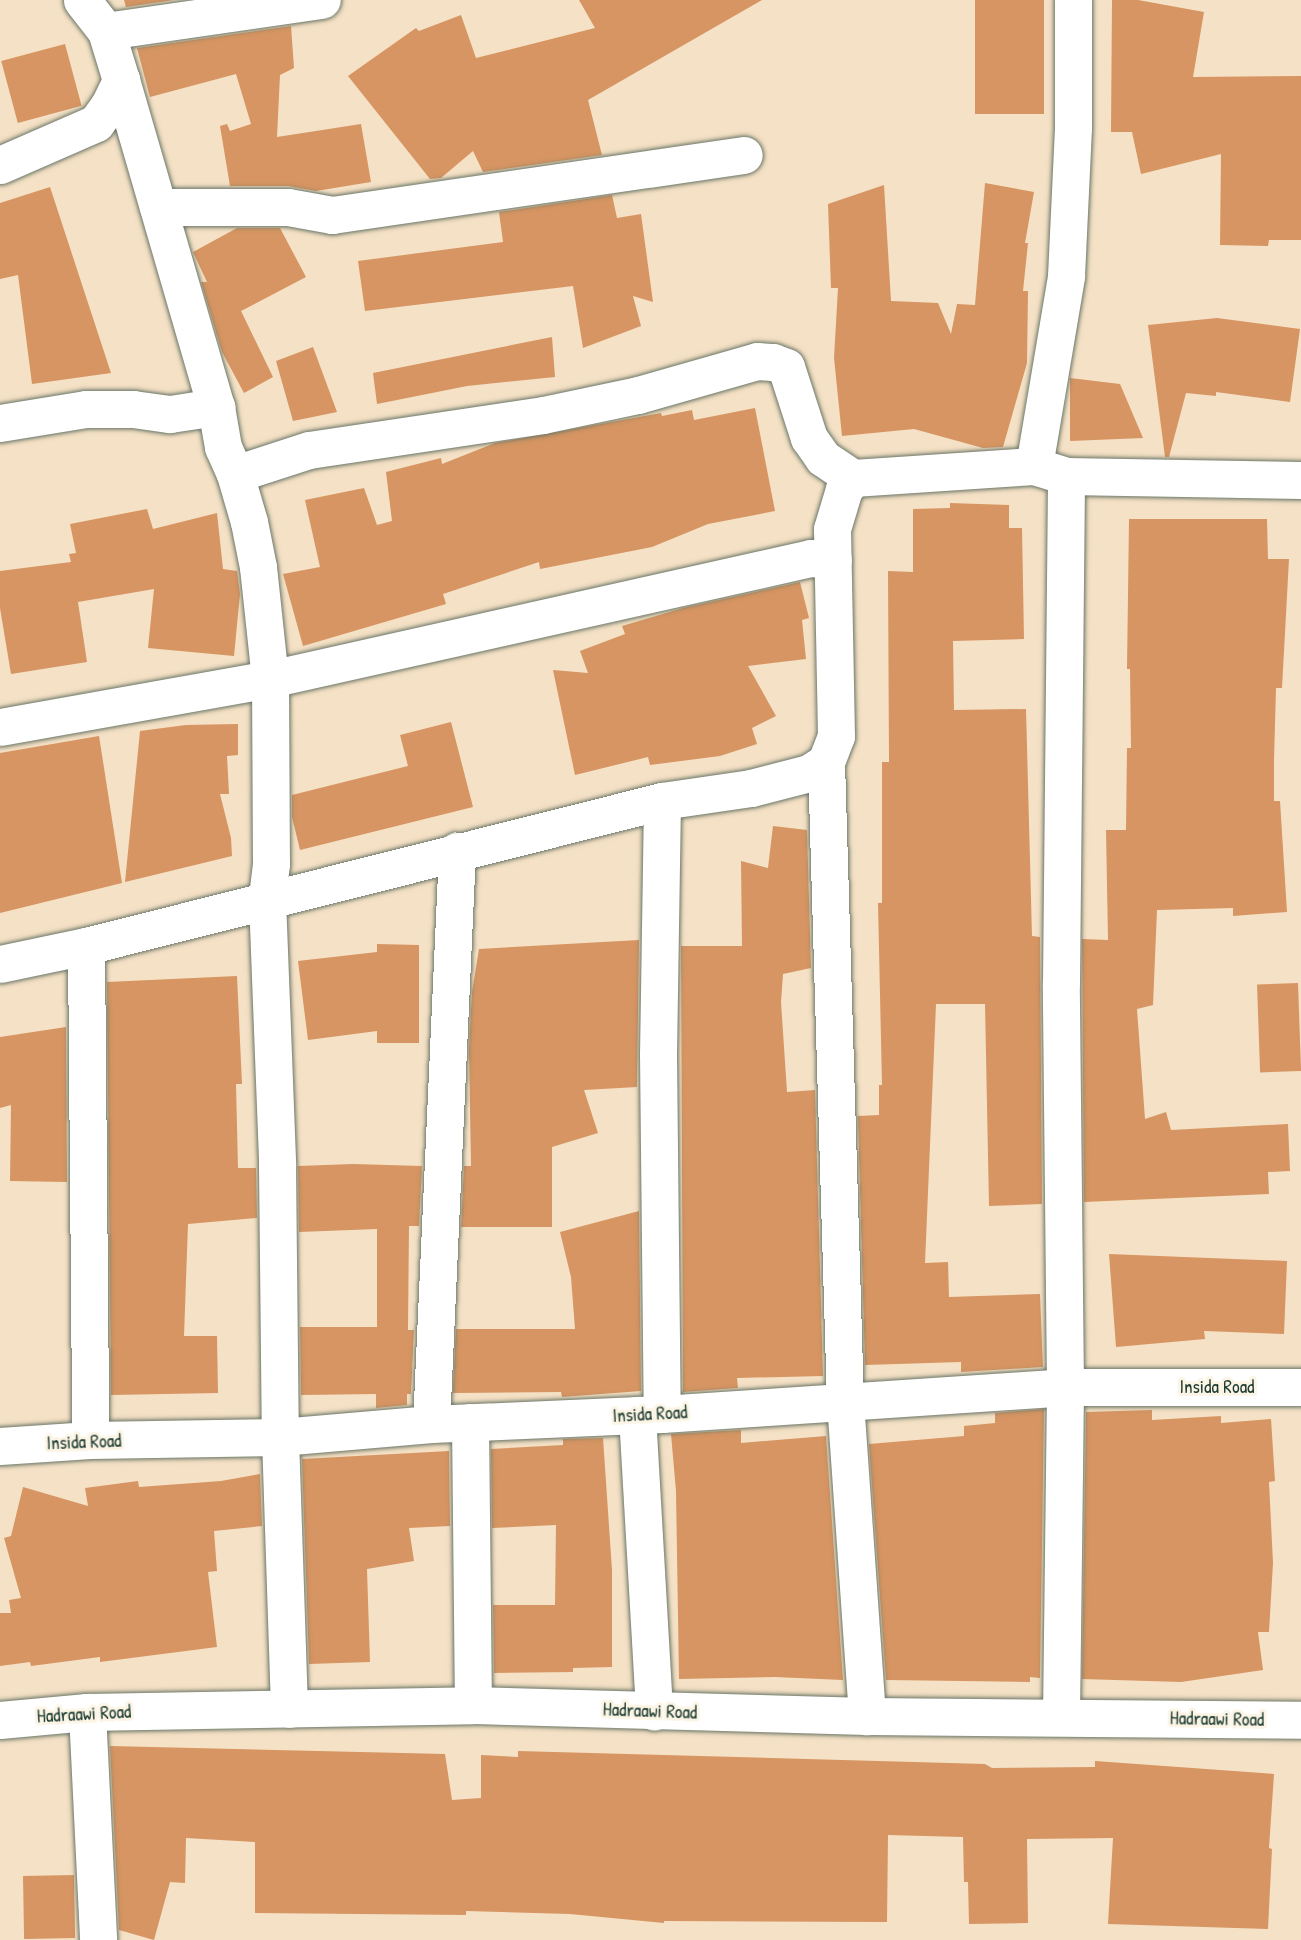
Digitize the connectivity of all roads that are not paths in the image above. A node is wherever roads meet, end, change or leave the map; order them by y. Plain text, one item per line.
1 (82, 0) edge
2 (322, 0) edge
3 (1073, 0) edge
4 (106, 31) junction
5 (121, 80) junction
6 (744, 155) dead end
7 (0, 165) edge
8 (158, 207) junction
9 (216, 407) junction
10 (0, 423) edge
11 (1050, 471) junction
12 (235, 474) junction
13 (853, 478) junction
14 (1301, 480) edge
15 (833, 560) junction
16 (270, 679) junction
17 (0, 727) edge
18 (826, 762) junction
19 (662, 801) junction
20 (457, 851) junction
21 (267, 900) junction
22 (86, 946) junction
23 (0, 964) edge
24 (1065, 1387) junction
25 (1301, 1387) edge
26 (845, 1401) junction
27 (650, 1415) junction
28 (470, 1422) junction
29 (431, 1424) junction
30 (280, 1437) junction
31 (90, 1440) junction
32 (0, 1446) edge
33 (473, 1705) junction
34 (289, 1709) junction
35 (87, 1712) junction
36 (654, 1712) junction
37 (867, 1716) junction
38 (1061, 1717) junction
39 (0, 1720) edge
40 (1301, 1720) edge
41 (98, 1940) edge

1 - 4 street
2 - 4 street
3 - 11 street
4 - 5 street
5 - 7 street
5 - 8 street
6 - 8 street
8 - 9 street
9 - 10 street
9 - 12 street
11 - 13 street
11 - 14 street
11 - 24 street
12 - 13 street
12 - 16 street
13 - 15 street
15 - 16 street
15 - 18 street
16 - 17 street
16 - 21 street
18 - 19 street
18 - 26 street
19 - 20 street
19 - 27 street
20 - 21 street
20 - 29 street
21 - 22 street
21 - 30 street
22 - 23 street
22 - 31 street
24 - 25 street, Insida Road
24 - 26 street, Insida Road
24 - 38 street
26 - 27 street, Insida Road
26 - 37 street
27 - 28 street, Insida Road
27 - 36 street
28 - 29 street, Insida Road
28 - 33 street
29 - 30 street, Insida Road
30 - 31 street, Insida Road
30 - 34 street
31 - 32 street, Insida Road
33 - 34 street, Hadraawi Road
33 - 36 street, Hadraawi Road
34 - 35 street, Hadraawi Road
35 - 39 street, Hadraawi Road
35 - 41 street
36 - 37 street, Hadraawi Road
37 - 38 street, Hadraawi Road
38 - 40 street, Hadraawi Road

